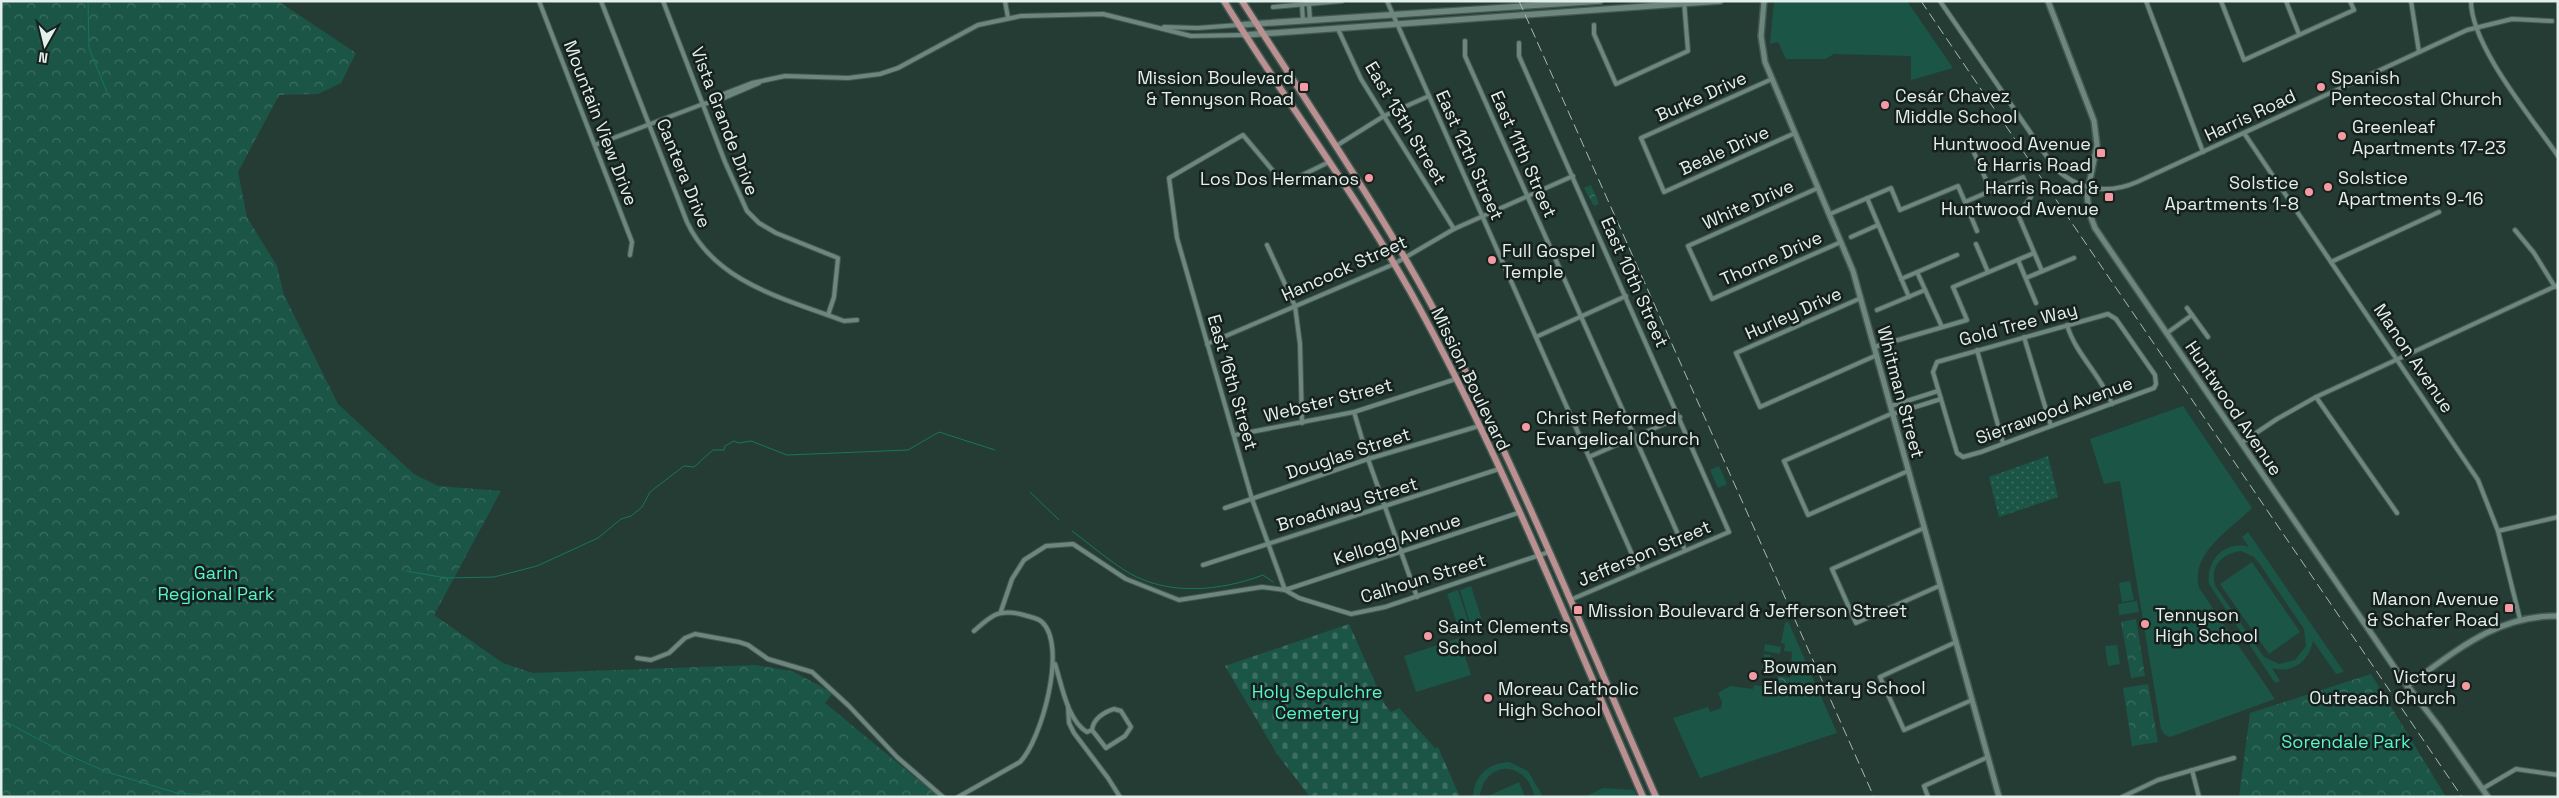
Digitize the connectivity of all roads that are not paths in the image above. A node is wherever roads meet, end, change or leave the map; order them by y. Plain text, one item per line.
1 (539, 1) edge
2 (601, 1) edge
3 (663, 1) edge
4 (1006, 1) edge
5 (1224, 1) edge
6 (1242, 1) edge
7 (1342, 1) edge
8 (1387, 1) edge
9 (1600, 1) edge
10 (1720, 1) edge
11 (1764, 1) edge
12 (1940, 1) edge
13 (2048, 1) edge
14 (2146, 1) edge
15 (2221, 1) edge
16 (2286, 1) edge
17 (2350, 1) edge
18 (2411, 1) edge
19 (2471, 1) edge
20 (1685, 3) edge
21 (1309, 4) junction
22 (1654, 4) edge
23 (1302, 5) junction
24 (1273, 7) dead end
25 (1394, 15) junction
26 (1008, 18) junction
27 (1307, 21) junction
28 (2552, 21) dead end
29 (1238, 25) junction
30 (1257, 25) junction
31 (1398, 25) junction
32 (1594, 25) dead end
33 (1159, 27) junction
34 (2475, 27) junction
35 (1338, 29) junction
36 (1263, 34) junction
37 (2299, 34) junction
38 (1244, 35) junction
39 (1465, 41) dead end
40 (1519, 43) dead end
41 (2419, 52) junction
42 (1772, 79) junction
43 (1429, 96) junction
44 (704, 104) junction
45 (1384, 116) junction
46 (649, 124) junction
47 (1795, 133) junction
48 (2244, 133) junction
49 (595, 145) junction
50 (1336, 146) junction
51 (1972, 148) dead end
52 (2203, 152) junction
53 (2558, 156) edge
54 (1331, 161) junction
55 (1573, 176) junction
56 (2087, 187) junction
57 (1818, 188) junction
58 (1991, 191) junction
59 (1664, 192) joint
60 (1528, 196) junction
61 (1867, 198) junction
62 (1965, 202) junction
63 (2438, 212) dead end
64 (1830, 214) junction
65 (1482, 216) junction
66 (1878, 225) junction
67 (1454, 229) junction
68 (2515, 230) dead end
69 (1977, 231) dead end
70 (1852, 237) dead end
71 (1842, 242) junction
72 (1976, 244) dead end
73 (1267, 245) dead end
74 (2034, 253) junction
75 (630, 254) dead end
76 (1957, 255) dead end
77 (1404, 258) junction
78 (2074, 258) dead end
79 (2018, 260) junction
80 (2331, 262) junction
81 (1394, 264) junction
82 (2042, 271) junction
83 (1918, 272) junction
84 (1988, 272) junction
85 (2026, 278) junction
86 (1901, 279) junction
87 (2556, 286) edge
88 (1925, 290) junction
89 (1626, 296) junction
90 (1909, 297) junction
91 (1861, 298) junction
92 (1712, 300) joint
93 (2036, 302) dead end
94 (1295, 306) junction
95 (2187, 308) dead end
96 (1878, 310) dead end
97 (828, 315) junction
98 (2192, 315) junction
99 (1581, 316) junction
100 (856, 320) dead end
101 (2068, 325) junction
102 (1942, 328) junction
103 (2167, 333) junction
104 (1536, 336) junction
105 (2024, 337) junction
106 (2208, 337) dead end
107 (1207, 344) junction
108 (1874, 347) junction
109 (1977, 350) junction
110 (1877, 355) junction
111 (2398, 360) junction
112 (1456, 379) junction
113 (2156, 384) joint
114 (1938, 391) junction
115 (2316, 397) junction
116 (1940, 399) junction
117 (2112, 404) junction
118 (1892, 411) junction
119 (1354, 412) junction
120 (1680, 417) junction
121 (1302, 423) junction
122 (1479, 426) junction
123 (2051, 426) junction
124 (1235, 436) junction
125 (1635, 437) junction
126 (2003, 443) junction
127 (2241, 443) junction
128 (1589, 457) junction
129 (1368, 459) junction
130 (1499, 469) junction
131 (1908, 471) junction
132 (1252, 499) junction
133 (1385, 507) junction
134 (1225, 508) dead end
135 (1518, 513) junction
136 (2397, 514) dead end
137 (2558, 517) edge
138 (1924, 528) junction
139 (2498, 531) junction
140 (1729, 532) joint
141 (1269, 542) junction
142 (1685, 550) junction
143 (1401, 552) junction
144 (1549, 552) junction
145 (1538, 556) junction
146 (1203, 565) dead end
147 (1639, 570) junction
148 (1939, 586) junction
149 (1285, 590) junction
150 (1416, 597) junction
151 (1570, 600) junction
152 (1001, 612) junction
153 (2558, 616) edge
154 (2520, 618) junction
155 (974, 631) dead end
156 (1588, 641) junction
157 (1956, 642) junction
158 (1577, 645) junction
159 (637, 658) dead end
160 (1054, 662) junction
161 (2407, 686) junction
162 (1972, 700) junction
163 (1067, 701) junction
164 (1092, 730) junction
165 (1988, 757) junction
166 (2234, 758) dead end
167 (2192, 770) junction
168 (2558, 775) edge
169 (2482, 788) junction
170 (943, 797) edge
171 (958, 797) edge
172 (1120, 797) edge
173 (1643, 797) edge
174 (1656, 797) edge
175 (1928, 797) edge
176 (1999, 797) edge
177 (2122, 797) edge
178 (2199, 797) edge
179 (2488, 797) edge

1 - 49 street, Mountain View Drive
2 - 46 street, Cantera Drive
3 - 44 street, Vista Grande Drive
4 - 26 street
5 - 29 main road, Mission Boulevard
6 - 30 main road, Mission Boulevard
7 - 21 street
8 - 25 street, East 12th Street
9 - 25 main road
10 - 20 main road
11 - 42 street, Whitman Street
12 - 56 street
13 - 56 street, Huntwood Avenue
14 - 52 street
15 - 37 street
16 - 37 street
17 - 37 street
18 - 41 street
19 - 34 street
20 - 22 main road
20 - 32 street
21 - 23 street
21 - 27 street
22 - 31 main road
23 - 24 street
23 - 27 street
25 - 27 main road
25 - 31 street, East 12th Street
26 - 33 street
26 - 44 street
27 - 30 main road
28 - 34 street, Harris Road
29 - 30 main road
29 - 33 street
29 - 38 main road, Mission Boulevard
30 - 36 main road, Mission Boulevard
31 - 35 main road
31 - 43 street, East 12th Street
33 - 38 street
34 - 41 street, Harris Road
34 - 53 street
35 - 36 main road
35 - 45 street, East 13th Street
36 - 38 main road
36 - 50 main road, Mission Boulevard
38 - 54 main road, Mission Boulevard
39 - 60 street, East 11th Street
40 - 55 street, East 10th Street
41 - 48 street, Harris Road
42 - 47 street, Whitman Street
42 - 59 street, Burke Drive
43 - 45 street
43 - 65 street, East 12th Street
44 - 46 street
44 - 97 street, Vista Grande Drive
45 - 50 street
45 - 67 street, East 13th Street
46 - 49 street
46 - 97 street, Cantera Drive
47 - 57 street, Whitman Street
47 - 59 street, Beale Drive
48 - 52 street, Harris Road
48 - 80 street, Manon Avenue
49 - 75 street, Mountain View Drive
50 - 77 main road, Mission Boulevard
51 - 58 street
52 - 56 street, Harris Road
54 - 81 main road, Mission Boulevard
54 - 107 street, East 16th Street
55 - 60 street, Hancock Street
55 - 89 street, East 10th Street
56 - 103 street, Huntwood Avenue
57 - 64 street, Whitman Street
57 - 92 street, White Drive
58 - 62 street
58 - 74 street
60 - 65 street, Hancock Street
60 - 99 street, East 11th Street
61 - 62 street
61 - 64 street
61 - 66 street
62 - 69 street
63 - 80 street
64 - 71 street, Whitman Street
65 - 67 street, Hancock Street
65 - 104 street, East 12th Street
66 - 70 street
66 - 86 street
67 - 77 street, Hancock Street
68 - 87 street
71 - 91 street, Whitman Street
71 - 92 street, Thorne Drive
72 - 84 street
73 - 94 street
74 - 79 street
74 - 82 street
76 - 83 street
77 - 81 street, Hancock Street
77 - 144 main road, Mission Boulevard
78 - 82 street
79 - 84 street
79 - 85 street
80 - 111 street, Manon Avenue
81 - 94 street, Hancock Street
81 - 112 main road, Mission Boulevard
82 - 85 street
83 - 86 street
83 - 88 street
84 - 102 street
85 - 93 street
86 - 90 street
87 - 111 street
88 - 90 street
88 - 102 street
89 - 99 street
89 - 120 street, East 10th Street
90 - 96 street
91 - 108 street, Whitman Street
91 - 110 street, Hurley Drive
94 - 107 street, Hancock Street
94 - 121 street
95 - 98 street
97 - 100 street, Cantera Drive
98 - 103 street
98 - 106 street
99 - 104 street
99 - 125 street, East 11th Street
101 - 105 street, Gold Tree Way
101 - 113 street, Gold Tree Way
101 - 117 street
102 - 108 street
103 - 127 street, Huntwood Avenue
104 - 128 street, East 12th Street
105 - 109 street, Gold Tree Way
105 - 123 street
107 - 124 street, East 16th Street
108 - 110 street, Whitman Street
109 - 114 street, Gold Tree Way
109 - 126 street
110 - 118 street, Whitman Street
111 - 115 street
111 - 139 street, Manon Avenue
112 - 119 street, Webster Street
112 - 122 main road, Mission Boulevard
113 - 117 street, Sierrawood Avenue
114 - 116 street
114 - 118 street
115 - 127 street
115 - 136 street
116 - 118 street
116 - 126 street, Sierrawood Avenue
117 - 123 street, Sierrawood Avenue
118 - 131 street, Whitman Street
118 - 131 street
119 - 121 street, Webster Street
119 - 129 street
120 - 125 street
120 - 140 street, East 10th Street
121 - 124 street, Webster Street
122 - 129 street, Douglas Street
122 - 130 main road, Mission Boulevard
123 - 126 street, Sierrawood Avenue
124 - 132 street, East 16th Street
125 - 128 street
125 - 142 street, East 11th Street
127 - 161 street, Huntwood Avenue
128 - 147 street, East 12th Street
129 - 132 street, Douglas Street
129 - 133 street
130 - 133 street, Broadway Street
130 - 135 main road, Mission Boulevard
131 - 138 street, Whitman Street
132 - 134 street, Douglas Street
132 - 141 street, East 16th Street
133 - 141 street, Broadway Street
133 - 143 street
135 - 143 street, Kellogg Avenue
135 - 145 main road, Mission Boulevard
137 - 139 street
138 - 148 street, Whitman Street
138 - 148 street
139 - 154 street, Manon Avenue
140 - 142 street, Jefferson Street
141 - 146 street, Broadway Street
141 - 149 street, East 16th Street
142 - 147 street, Jefferson Street
143 - 149 street, Kellogg Avenue
143 - 150 street
144 - 145 street, Calhoun Street
144 - 151 main road, Mission Boulevard
145 - 150 street, Calhoun Street
145 - 158 main road, Mission Boulevard
147 - 151 street, Jefferson Street
148 - 157 street, Whitman Street
149 - 150 street, Calhoun Street
149 - 152 street, Calhoun Street
151 - 156 main road, Mission Boulevard
152 - 155 street
152 - 160 street
153 - 154 street
154 - 161 street
156 - 158 main road
156 - 174 main road, Mission Boulevard
157 - 162 street, Whitman Street
157 - 162 street
158 - 173 main road, Mission Boulevard
159 - 170 street
160 - 163 street
160 - 171 street
161 - 169 street, Huntwood Avenue
162 - 165 street, Whitman Street
163 - 164 street
163 - 172 street
164 - 164 street
165 - 175 street
165 - 176 street, Whitman Street
166 - 167 street
167 - 177 street
167 - 178 street
168 - 169 street
169 - 179 street, Huntwood Avenue

